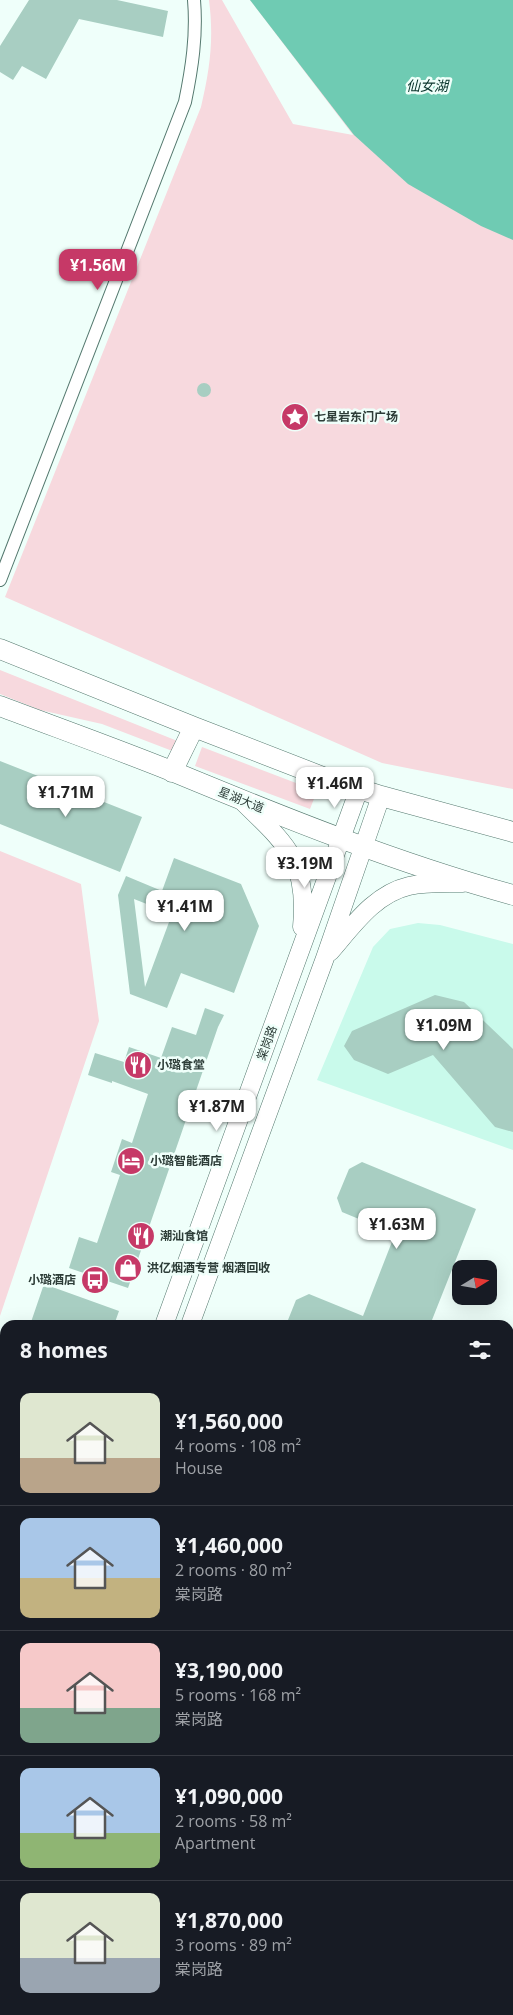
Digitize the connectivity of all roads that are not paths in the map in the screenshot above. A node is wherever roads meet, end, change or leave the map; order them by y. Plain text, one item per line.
1 (194, 0) edge
2 (0, 580) edge
3 (0, 650) edge
4 (0, 706) edge
5 (194, 727) junction
6 (172, 772) junction
7 (359, 789) junction
8 (381, 796) junction
9 (241, 800) junction
10 (513, 832) edge
11 (341, 840) junction
12 (363, 847) junction
13 (468, 883) junction
14 (513, 895) edge
15 (301, 950) junction
16 (325, 958) junction
17 (207, 1208) junction
18 (230, 1217) junction
19 (166, 1320) edge
20 (192, 1320) edge

1 - 2 street
3 - 5 main road
4 - 6 main road, 星湖大道
5 - 6 main road
5 - 7 main road
6 - 9 main road, 星湖大道
7 - 8 main road
7 - 11 main road, 棠岗路
8 - 10 main road
8 - 12 main road, 棠岗路
9 - 11 main road, 星湖大道
9 - 15 main road
11 - 12 main road, 星湖大道
11 - 15 main road, 棠岗路
12 - 13 main road, 星湖大道
12 - 16 main road, 棠岗路
13 - 14 main road, 星湖大道
13 - 16 main road
15 - 17 main road, 棠岗路
16 - 18 main road, 棠岗路
17 - 18 main road
17 - 19 main road, 棠岗路
18 - 20 main road, 棠岗路

